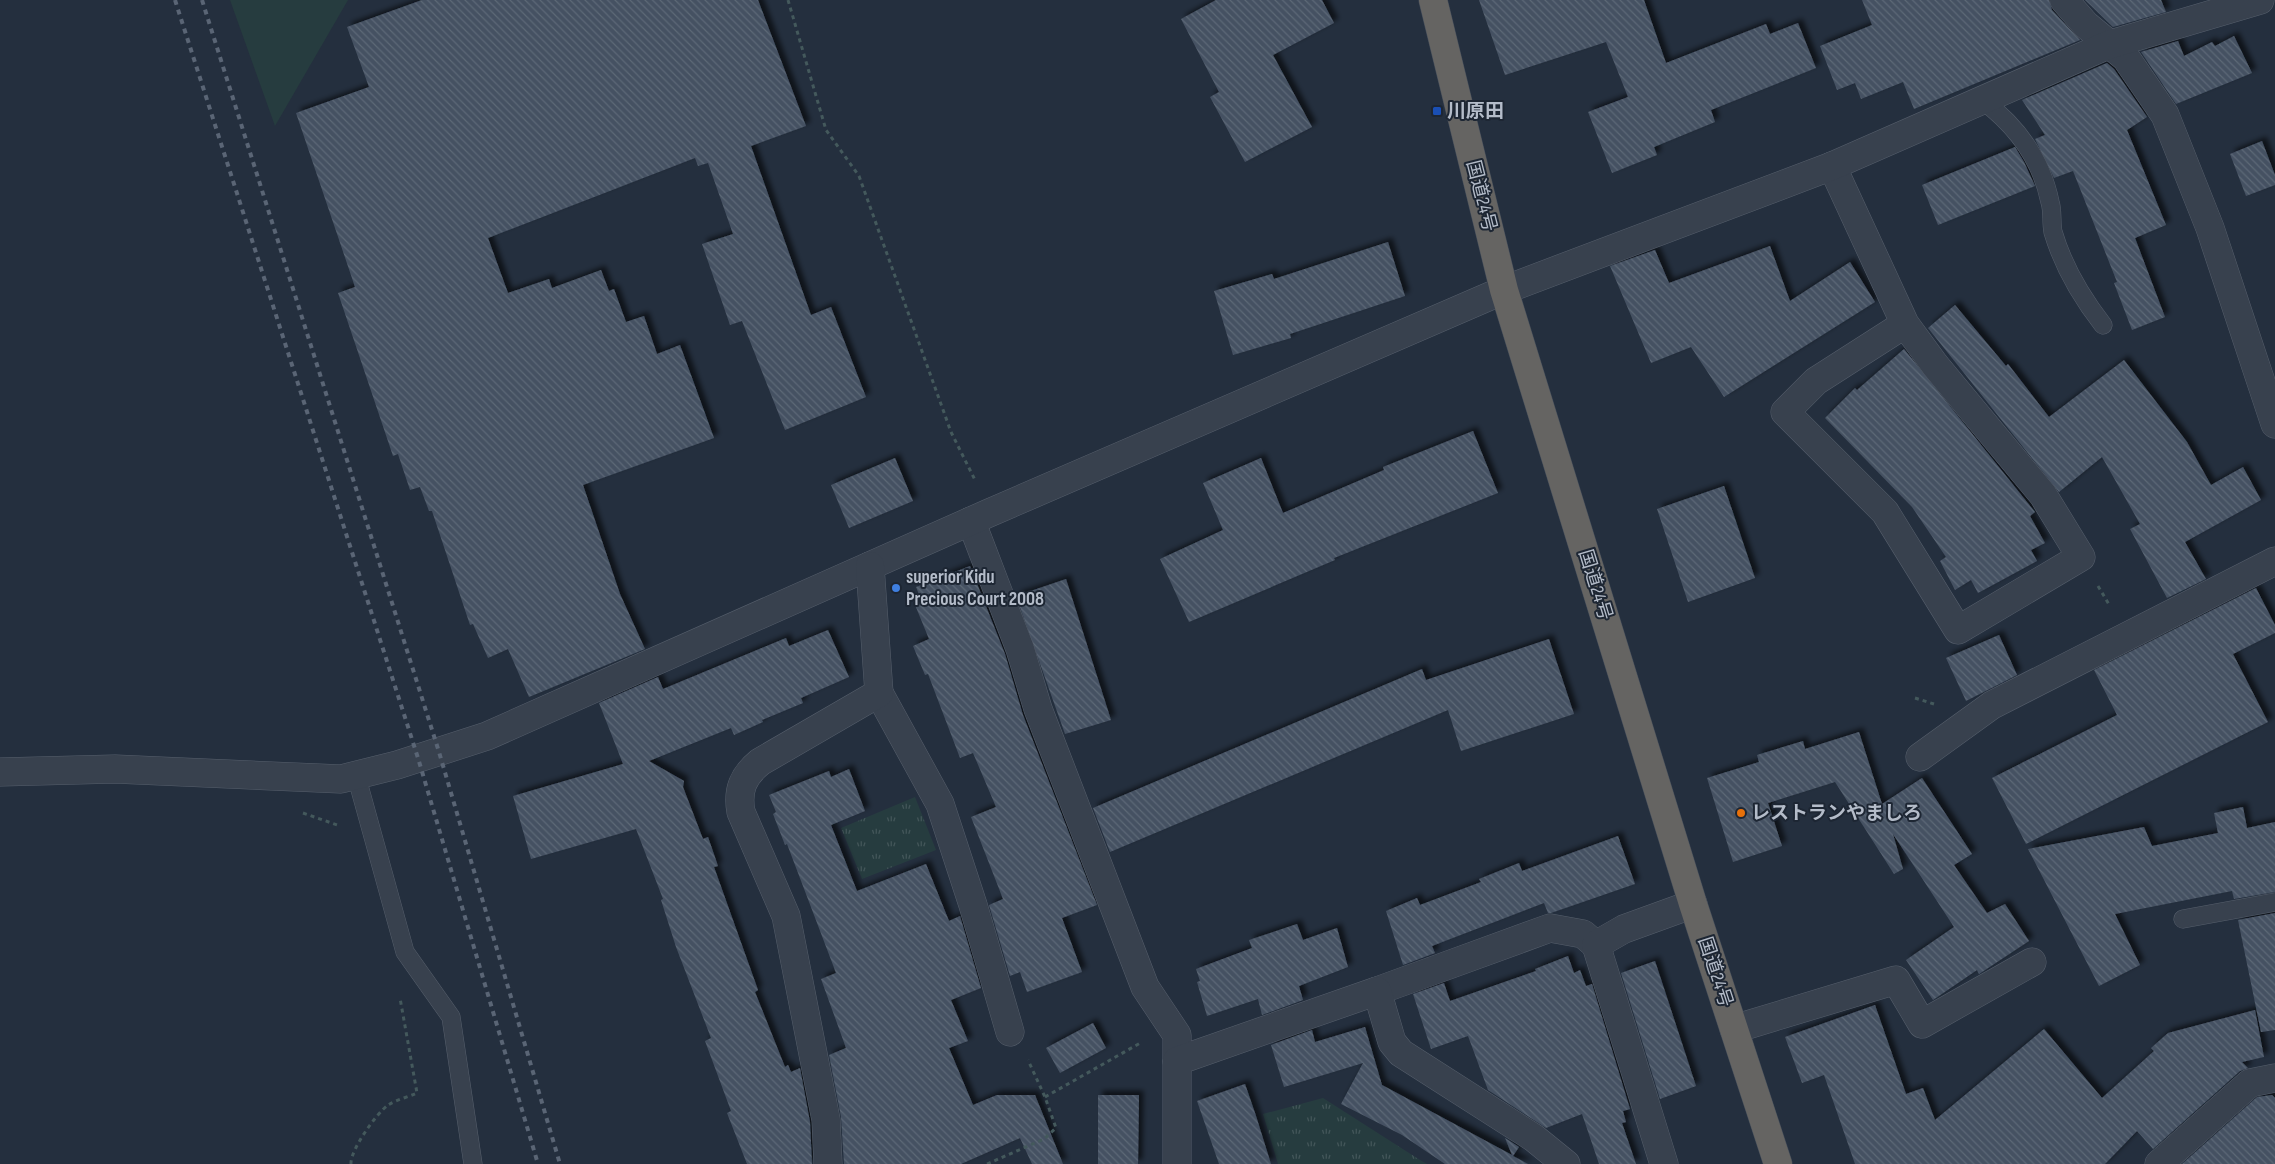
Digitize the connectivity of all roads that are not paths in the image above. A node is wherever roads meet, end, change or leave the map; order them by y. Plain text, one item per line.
1 (1433, 0) edge
2 (2064, 0) edge
3 (2260, 0) edge
4 (2108, 45) junction
5 (1982, 100) junction
6 (1832, 166) junction
7 (1504, 290) junction
8 (1905, 324) junction
9 (2104, 325) dead end
10 (2275, 424) edge
11 (980, 517) junction
12 (2275, 561) edge
13 (870, 566) junction
14 (879, 693) junction
15 (1920, 757) dead end
16 (0, 772) edge
17 (356, 775) junction
18 (2275, 902) edge
19 (1693, 904) junction
20 (2184, 919) dead end
21 (1596, 945) junction
22 (2032, 962) dead end
23 (1377, 991) junction
24 (1734, 1030) junction
25 (1010, 1032) road end
26 (1177, 1061) junction
27 (2275, 1078) edge
28 (473, 1164) edge
29 (828, 1164) edge
30 (1176, 1164) edge
31 (1566, 1164) edge
32 (1664, 1164) edge
33 (1778, 1164) edge
34 (2159, 1164) edge

1 - 7 highway, 国道24号
2 - 4 street
3 - 4 street
4 - 5 street
4 - 10 street
5 - 6 street
5 - 9 lane
6 - 7 street
6 - 8 street
7 - 11 street
7 - 19 highway, 国道24号
8 - 8 street
11 - 13 street
11 - 26 street
12 - 15 street
13 - 14 street
13 - 17 street
14 - 25 street
14 - 29 street
16 - 17 street
17 - 28 lane
18 - 20 lane
19 - 21 street
19 - 24 highway, 国道24号
21 - 23 street
21 - 32 street
22 - 24 street
23 - 26 street
23 - 31 street
24 - 33 highway, 国道24号
26 - 30 street
27 - 34 street

